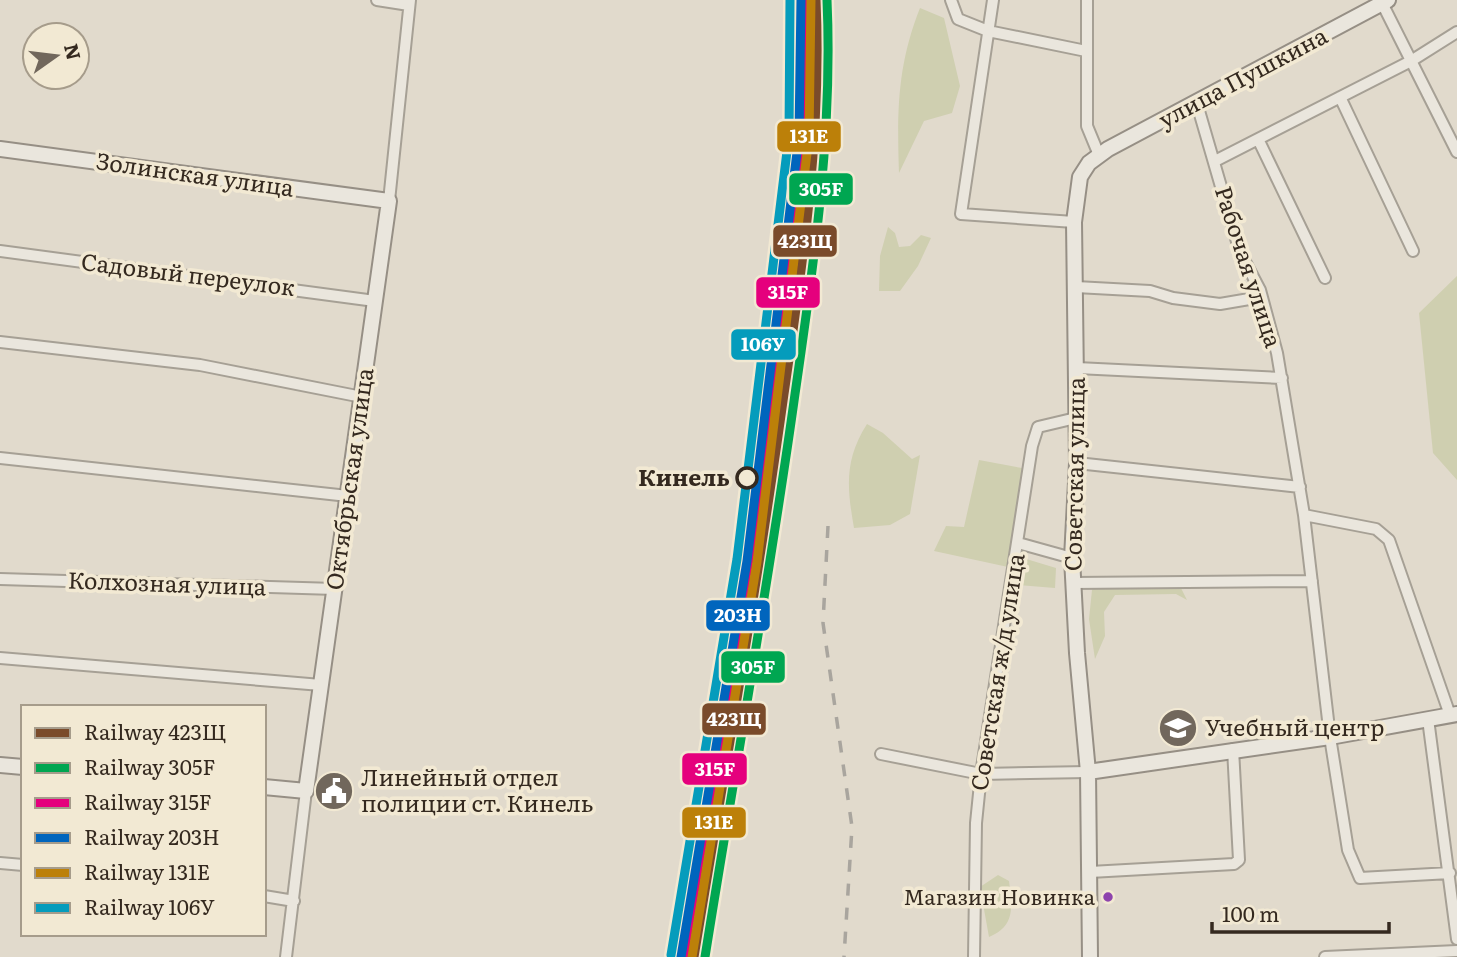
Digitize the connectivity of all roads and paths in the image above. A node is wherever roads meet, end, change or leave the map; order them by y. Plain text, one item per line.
1 (377, 0) edge
2 (951, 0) edge
3 (993, 0) edge
4 (1087, 0) edge
5 (1385, 1) edge
6 (409, 2) edge
7 (988, 31) junction
8 (1457, 32) edge
9 (1086, 51) junction
10 (1411, 61) junction
11 (1340, 97) junction
12 (1197, 104) junction
13 (1258, 139) junction
14 (0, 149) edge
15 (1457, 152) edge
16 (1099, 155) junction
17 (1215, 161) junction
18 (390, 201) junction
19 (1074, 222) junction
20 (0, 251) edge
21 (1413, 251) dead end
22 (1325, 278) dead end
23 (1076, 287) junction
24 (1261, 297) junction
25 (375, 301) junction
26 (0, 342) edge
27 (1077, 369) junction
28 (1282, 379) junction
29 (362, 397) junction
30 (1076, 418) junction
31 (0, 458) edge
32 (1077, 463) junction
33 (1300, 486) junction
34 (348, 496) junction
35 (1304, 515) junction
36 (1018, 542) junction
37 (1072, 558) junction
38 (0, 579) edge
39 (1312, 581) junction
40 (1073, 583) junction
41 (335, 589) junction
42 (0, 658) edge
43 (321, 685) junction
44 (1453, 714) edge
45 (1428, 719) junction
46 (1330, 737) junction
47 (1233, 749) junction
48 (881, 754) dead end
49 (0, 765) edge
50 (21, 766) edge
51 (1088, 772) junction
52 (981, 774) junction
53 (266, 788) edge
54 (306, 791) junction
55 (0, 863) edge
56 (21, 865) edge
57 (1090, 872) junction
58 (1450, 873) junction
59 (266, 896) edge
60 (294, 901) junction
61 (1457, 939) edge
62 (1457, 951) edge
63 (286, 957) edge
64 (974, 957) edge
65 (1090, 957) edge
66 (1325, 957) edge

1 - 6 street
2 - 7 street
3 - 7 street
4 - 9 street
5 - 10 street
5 - 12 street, улица Пушкина
6 - 18 street, Октябрьская улица
7 - 9 street
7 - 19 street
8 - 10 street
9 - 16 street
10 - 11 street
10 - 15 street
11 - 13 street
11 - 21 street
12 - 16 street, улица Пушкина
12 - 17 street, Рабочая улица
13 - 17 street
13 - 22 street
14 - 18 street, Золинская улица
16 - 19 street, Советская улица
17 - 24 street, Рабочая улица
18 - 25 street, Октябрьская улица
19 - 23 street, Советская улица
20 - 25 street, Садовый переулок
23 - 24 street
23 - 27 street, Советская улица
24 - 28 street, Рабочая улица
25 - 29 street, Октябрьская улица
26 - 29 street
27 - 28 street
27 - 30 street, Советская улица
28 - 33 street, Рабочая улица
29 - 34 street, Октябрьская улица
30 - 32 street, Советская улица
30 - 36 street, Советская ж/д улица
31 - 34 street
32 - 33 street
32 - 37 street, Советская улица
33 - 35 street, Рабочая улица
34 - 41 street, Октябрьская улица
35 - 39 street, Рабочая улица
35 - 44 street
36 - 37 street
36 - 52 street, Советская ж/д улица
37 - 40 street, Советская улица
38 - 41 street, Колхозная улица
39 - 40 street
39 - 46 street, Рабочая улица
40 - 51 street, Советская улица
41 - 43 street, Октябрьская улица
42 - 43 street
43 - 54 street, Октябрьская улица
44 - 45 street
45 - 46 street
45 - 58 street
46 - 47 street
46 - 58 street, Рабочая улица
47 - 51 street
47 - 57 street
48 - 52 street
49 - 50 street
51 - 52 street
51 - 57 street, Советская улица
52 - 64 street, Советская ж/д улица
53 - 54 street
54 - 60 street, Октябрьская улица
55 - 56 street
57 - 65 street, Советская улица
58 - 61 street
59 - 60 street
60 - 63 street, Октябрьская улица
62 - 66 street

